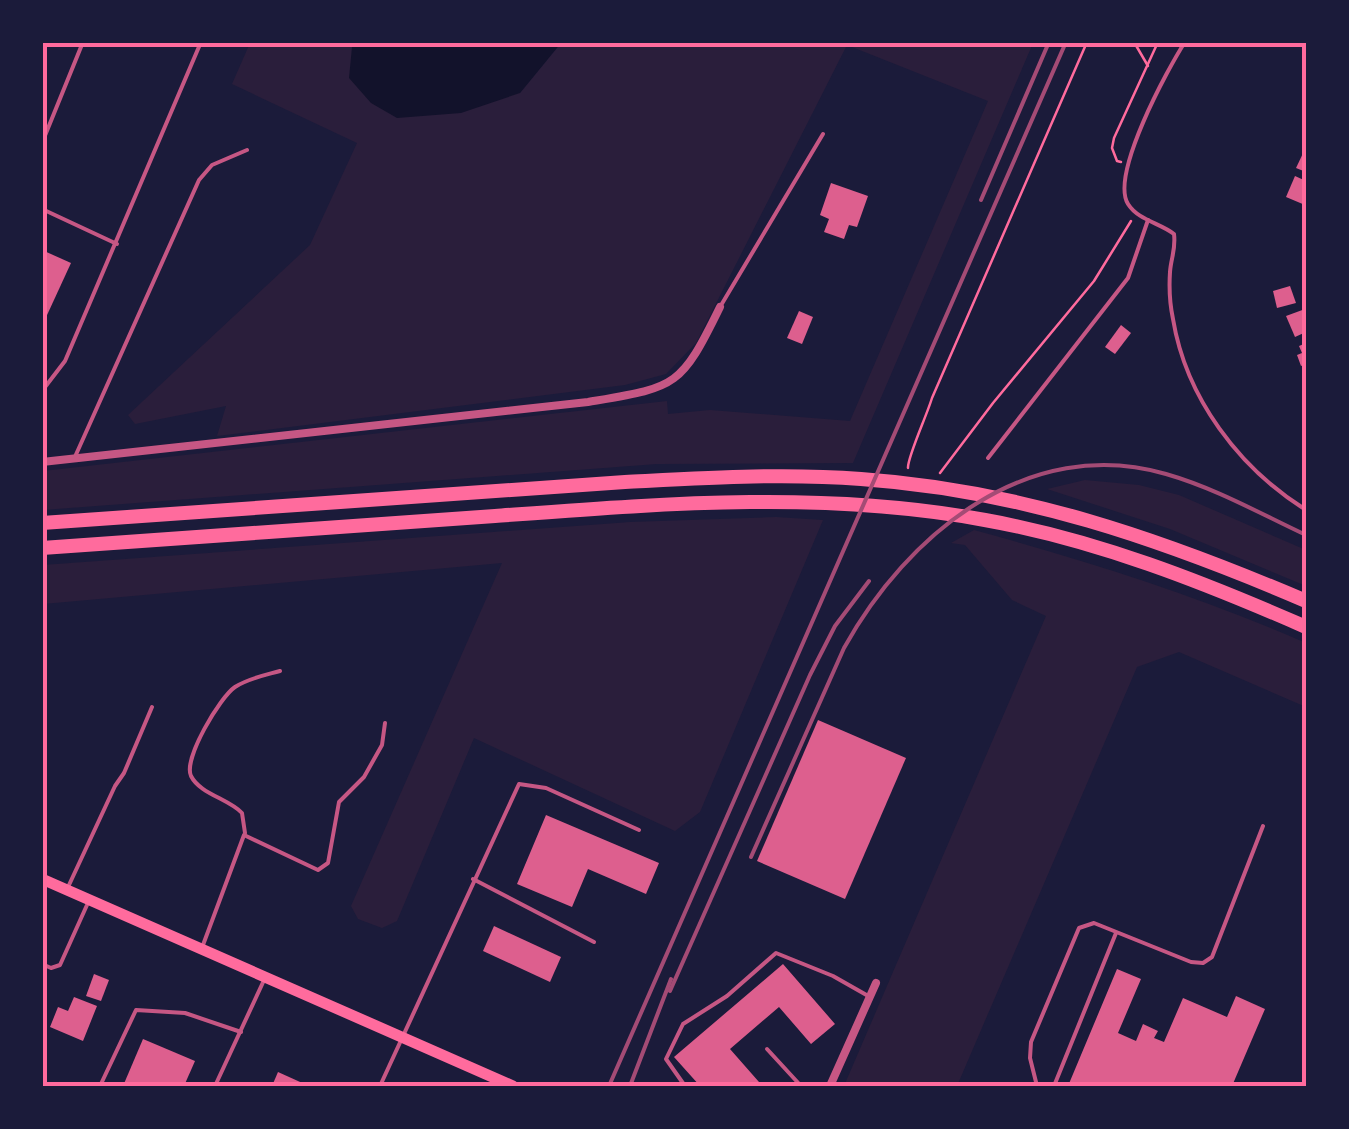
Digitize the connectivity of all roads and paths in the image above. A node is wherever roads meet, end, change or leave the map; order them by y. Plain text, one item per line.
1 (84, 42) edge
2 (200, 42) edge
3 (1086, 42) edge
4 (1134, 42) edge
5 (1158, 42) edge
6 (1185, 42) edge
7 (1148, 66) junction
8 (823, 134) dead end
9 (42, 142) edge
10 (247, 150) dead end
11 (1128, 164) junction
12 (42, 210) edge
13 (1136, 212) junction
14 (1148, 220) junction
15 (117, 244) junction
16 (720, 307) joint
17 (42, 391) edge
18 (988, 458) dead end
19 (74, 459) junction
20 (42, 462) edge
21 (911, 473) dead end
22 (939, 474) dead end
23 (1306, 510) edge
24 (42, 523) edge
25 (42, 548) edge
26 (1306, 600) edge
27 (1306, 628) edge
28 (280, 671) dead end
29 (152, 707) dead end
30 (384, 723) dead end
31 (1263, 826) dead end
32 (639, 830) dead end
33 (244, 835) junction
34 (42, 879) edge
35 (473, 879) junction
36 (67, 890) junction
37 (89, 900) junction
38 (1116, 932) junction
39 (594, 942) dead end
40 (201, 949) junction
41 (42, 964) edge
42 (265, 978) junction
43 (876, 982) dead end
44 (870, 998) junction
45 (240, 1032) junction
46 (402, 1038) junction
47 (766, 1048) dead end
48 (483, 1073) junction
49 (100, 1086) edge
50 (214, 1086) edge
51 (380, 1086) edge
52 (477, 1086) edge
53 (513, 1086) edge
54 (684, 1086) edge
55 (801, 1086) edge
56 (830, 1086) edge
57 (1038, 1086) edge
58 (1054, 1086) edge

1 - 9 lane
2 - 15 lane
3 - 21 path
4 - 7 path
5 - 7 path
6 - 11 lane
7 - 11 path
8 - 16 lane
10 - 19 lane
11 - 13 lane
12 - 15 lane
13 - 14 lane
13 - 22 path
14 - 18 lane
14 - 23 lane
15 - 17 lane
16 - 19 street
19 - 20 street
24 - 26 highway
25 - 27 highway
28 - 33 lane
29 - 36 lane
30 - 33 lane
31 - 38 lane
32 - 35 lane
33 - 40 lane
34 - 36 main road
35 - 39 lane
35 - 46 lane
36 - 37 main road
37 - 40 main road
37 - 41 lane
38 - 57 lane
38 - 58 lane
40 - 42 main road
42 - 45 lane
42 - 46 main road
43 - 44 street
44 - 54 lane
44 - 56 street
45 - 49 lane
45 - 50 lane
46 - 48 main road
46 - 51 lane
47 - 55 lane
48 - 52 lane
48 - 53 main road

